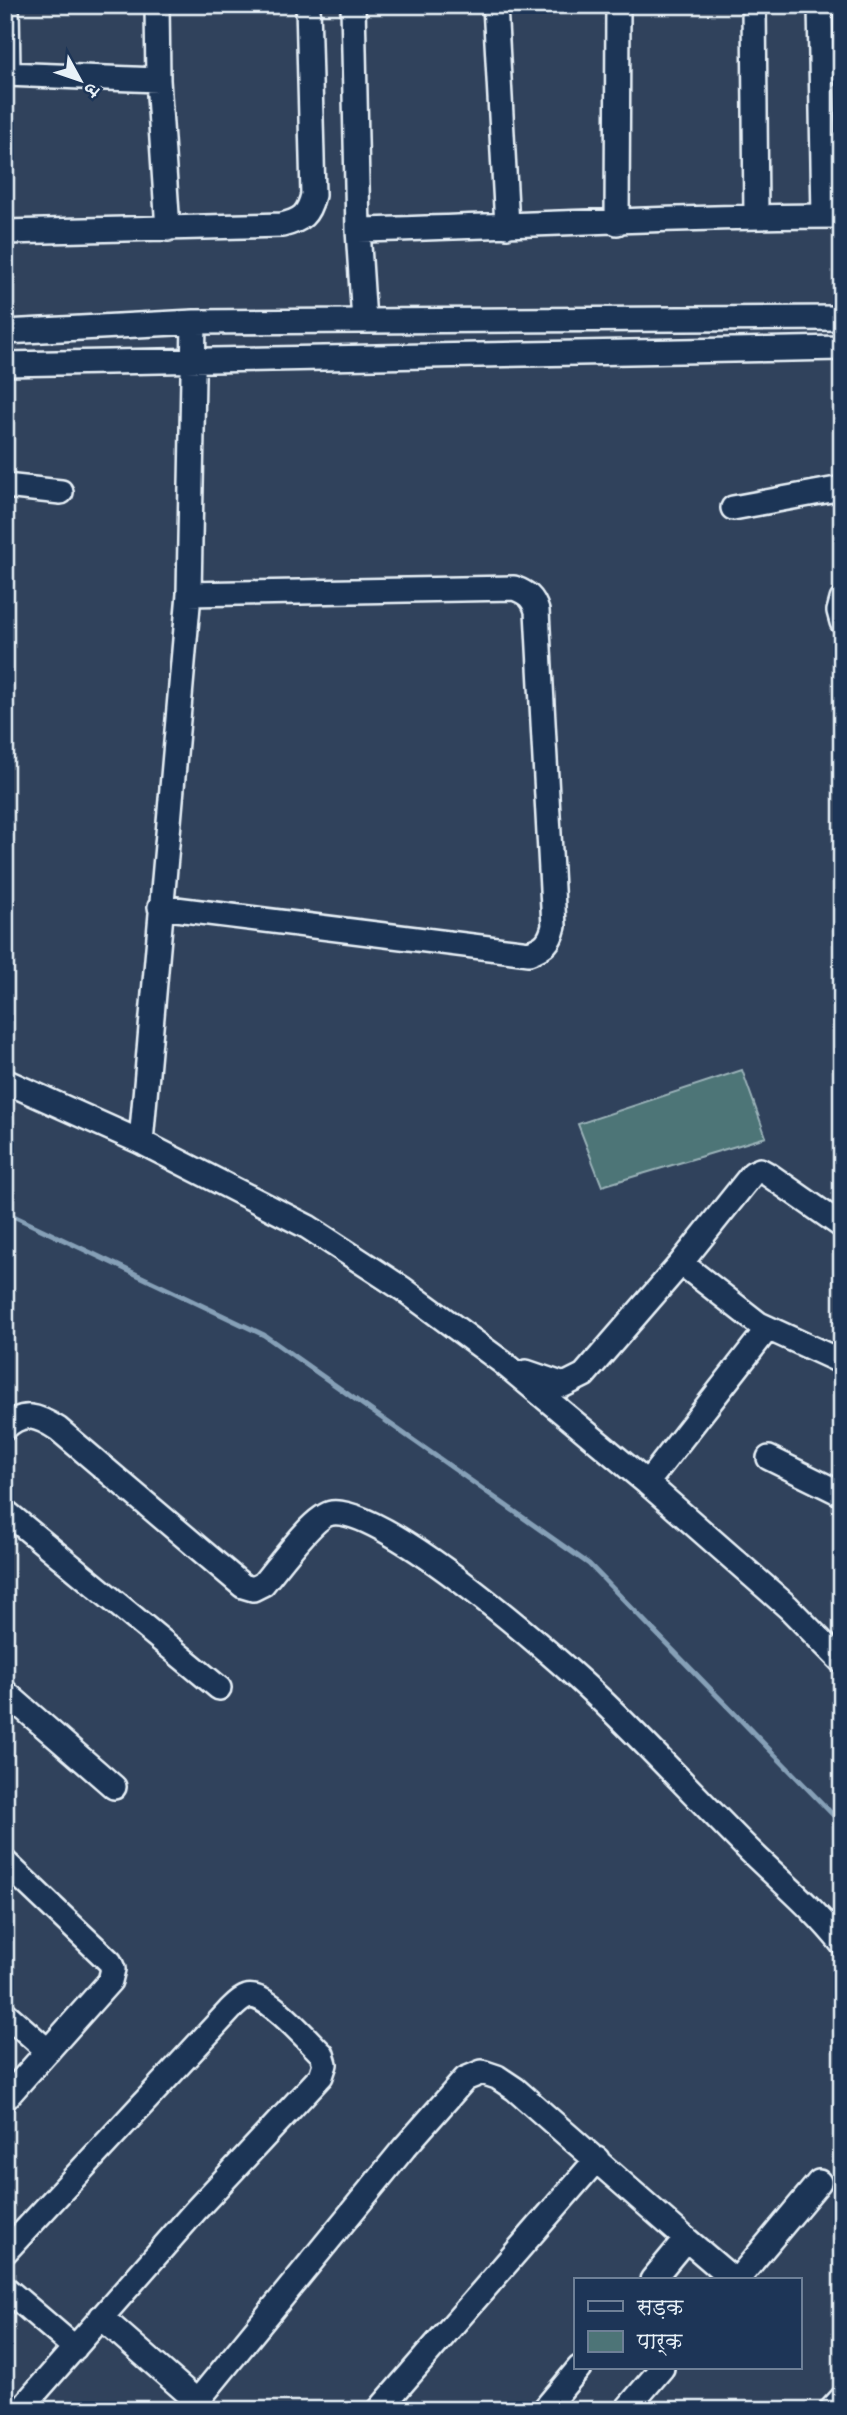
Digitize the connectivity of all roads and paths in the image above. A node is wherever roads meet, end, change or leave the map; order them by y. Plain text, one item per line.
1 (7, 5) edge
2 (157, 5) edge
3 (308, 5) edge
4 (353, 5) edge
5 (495, 5) edge
6 (618, 5) edge
7 (754, 5) edge
8 (820, 5) edge
9 (6, 74) edge
10 (158, 80) junction
11 (756, 216) junction
12 (833, 216) edge
13 (617, 223) junction
14 (507, 226) junction
15 (168, 229) junction
16 (358, 230) junction
17 (5, 232) edge
18 (842, 318) edge
19 (364, 321) junction
20 (194, 322) junction
21 (5, 332) edge
22 (842, 348) edge
23 (194, 359) junction
24 (5, 364) edge
25 (5, 485) edge
26 (842, 488) edge
27 (61, 492) dead end
28 (733, 508) dead end
29 (189, 594) junction
30 (842, 600) edge
31 (842, 622) edge
32 (160, 907) junction
33 (5, 1081) edge
34 (141, 1142) junction
35 (842, 1226) edge
36 (681, 1263) junction
37 (768, 1328) junction
38 (502, 1362) junction
39 (842, 1362) edge
40 (5, 1428) edge
41 (769, 1458) dead end
42 (647, 1483) junction
43 (842, 1494) edge
44 (5, 1511) edge
45 (842, 1662) edge
46 (219, 1688) dead end
47 (5, 1692) edge
48 (114, 1787) dead end
49 (5, 1862) edge
50 (842, 1944) edge
51 (5, 2012) edge
52 (48, 2051) junction
53 (5, 2099) edge
54 (597, 2159) junction
55 (819, 2182) dead end
56 (686, 2239) junction
57 (5, 2252) edge
58 (654, 2278) edge
59 (734, 2278) edge
60 (738, 2278) edge
61 (5, 2288) edge
62 (102, 2318) junction
63 (75, 2348) junction
64 (577, 2370) edge
65 (660, 2370) edge
66 (842, 2398) edge
67 (198, 2407) edge
68 (20, 2410) edge
69 (379, 2410) edge
70 (544, 2410) edge
71 (626, 2410) edge
72 (831, 2410) edge

1 - 9 street
2 - 10 street
3 - 15 street
4 - 16 street
5 - 14 street
6 - 13 street
7 - 11 street
8 - 12 street
9 - 10 street
10 - 15 street
11 - 12 street
11 - 13 street
13 - 14 street
14 - 16 street
15 - 17 street
16 - 19 street
18 - 19 street
19 - 20 street
20 - 21 street
20 - 23 street
22 - 23 street
23 - 24 street
23 - 29 street
25 - 27 street
26 - 28 street
29 - 32 street
29 - 32 street
30 - 31 street
32 - 34 street
33 - 34 street
34 - 38 street
35 - 36 street
36 - 37 street
36 - 38 street
37 - 39 street
37 - 42 street
38 - 42 street
40 - 50 street
41 - 43 street
42 - 45 street
44 - 46 street
47 - 48 street
49 - 52 street
51 - 52 street
52 - 53 street
54 - 56 street
54 - 67 street
54 - 69 street
55 - 60 street
56 - 58 street
56 - 59 street
57 - 62 street
61 - 63 street
62 - 63 street
62 - 67 street
63 - 68 street
64 - 70 street
65 - 71 street
66 - 72 street

